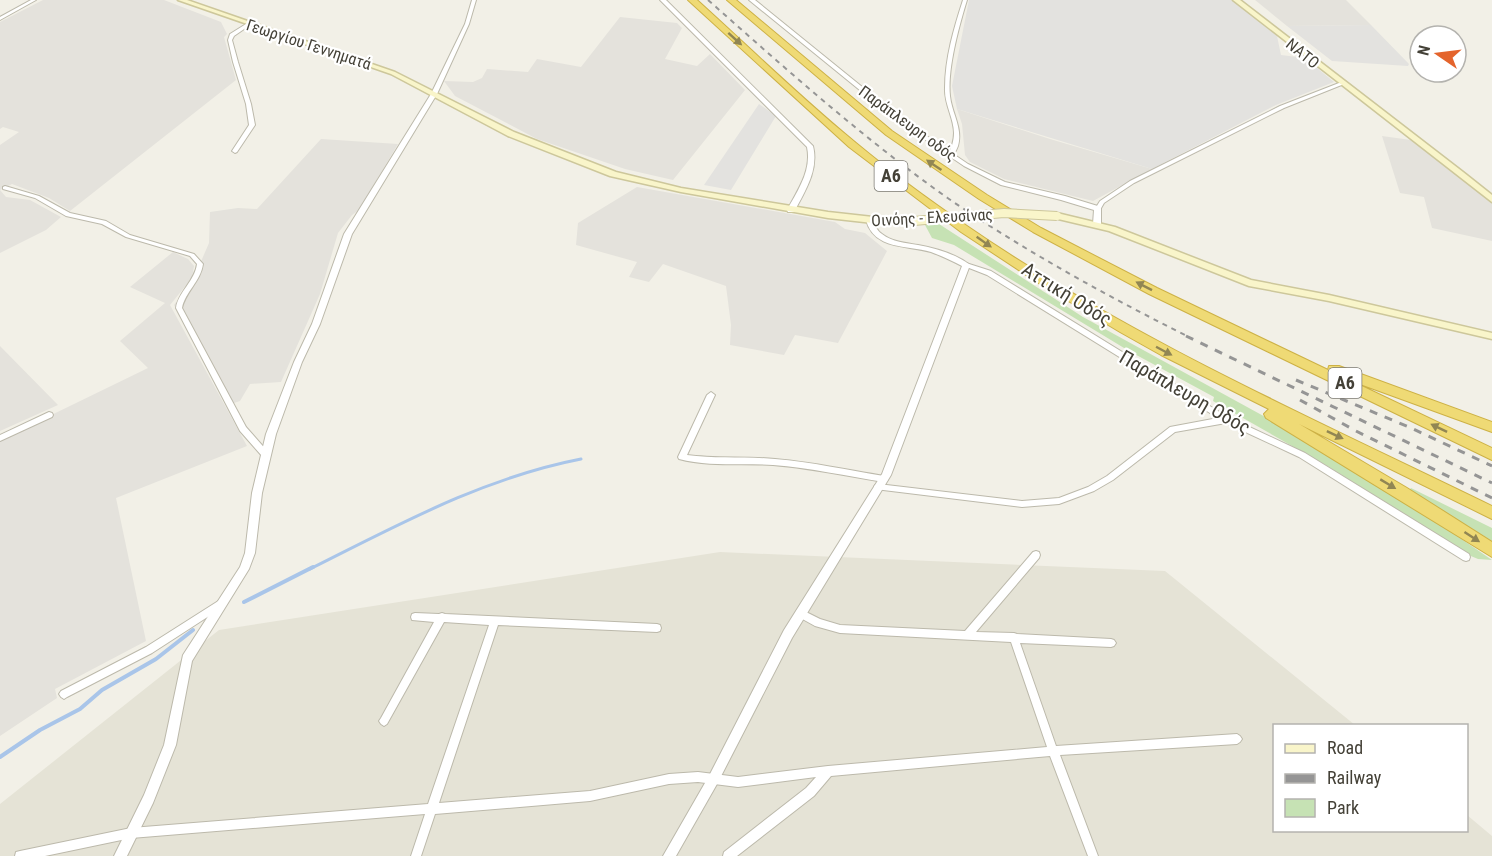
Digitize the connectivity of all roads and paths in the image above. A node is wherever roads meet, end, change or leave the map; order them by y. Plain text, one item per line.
1 (34, 0) edge
2 (181, 0) edge
3 (474, 0) edge
4 (663, 0) edge
5 (692, 0) edge
6 (731, 0) edge
7 (752, 0) edge
8 (965, 0) edge
9 (1236, 0) edge
10 (1247, 0) edge
11 (0, 19) edge
12 (248, 25) junction
13 (1341, 84) junction
14 (434, 94) junction
15 (1371, 104) junction
16 (235, 151) dead end
17 (951, 156) junction
18 (5, 188) dead end
19 (1492, 199) edge
20 (1086, 205) junction
21 (1098, 209) junction
22 (792, 210) junction
23 (870, 220) junction
24 (882, 221) junction
25 (1084, 221) junction
26 (1097, 224) junction
27 (890, 241) junction
28 (966, 265) junction
29 (1329, 298) junction
30 (1197, 312) junction
31 (1492, 329) edge
32 (1492, 336) edge
33 (1225, 383) junction
34 (711, 395) dead end
35 (50, 415) dead end
36 (1226, 420) junction
37 (1492, 427) edge
38 (0, 438) edge
39 (265, 454) junction
40 (1492, 454) edge
41 (881, 483) junction
42 (1492, 513) edge
43 (1492, 550) edge
44 (1035, 555) dead end
45 (1466, 557) dead end
46 (225, 601) junction
47 (800, 613) junction
48 (416, 617) dead end
49 (442, 617) junction
50 (495, 621) junction
51 (657, 628) dead end
52 (968, 635) junction
53 (1014, 637) junction
54 (1111, 643) dead end
55 (64, 694) dead end
56 (384, 721) dead end
57 (1238, 739) dead end
58 (1053, 751) junction
59 (828, 771) junction
60 (713, 780) junction
61 (430, 810) junction
62 (131, 833) junction
63 (20, 856) edge
64 (120, 856) edge
65 (416, 856) edge
66 (669, 856) edge
67 (728, 856) edge
68 (1093, 856) edge

1 - 11 street
2 - 12 main road, Γεωργίου Γεννηματά
3 - 14 street
4 - 22 street
5 -> 33 highway, Αττική Οδός / Α6
30 -> 6 highway, Αττική Οδός / Α6
7 - 17 street, Παράπλευρη οδός
8 - 17 street
9 - 13 main road, ΝΑΤΟ
10 - 15 main road, ΝΑΤΟ
12 - 14 main road, Γεωργίου Γεννηματά
12 - 16 street
13 - 15 main road, ΝΑΤΟ
13 - 21 street
14 - 22 main road, Οινόης - Ελευσίνας
14 - 39 street
15 - 19 main road, ΝΑΤΟ
17 - 20 street, Παράπλευρη οδός
18 - 39 street
20 - 21 street, Παράπλευρη οδός
20 - 25 street
21 - 26 street
22 - 23 main road, Οινόης - Ελευσίνας
23 - 24 main road, Οινόης - Ελευσίνας
23 - 27 street
24 - 25 main road, Οινόης - Ελευσίνας, bridge
24 - 27 street
25 - 26 main road, Οινόης - Ελευσίνας
26 - 29 main road, Οινόης - Ελευσίνας
27 - 28 street
28 - 36 street, Παράπλευρη Οδός
28 - 41 street
29 - 31 main road, Οινόης - Ελευσίνας
29 - 32 main road, Οινόης - Ελευσίνας
30 - 37 highway
40 -> 30 highway, Αττική Οδός / Α6
33 -> 42 highway, Αττική Οδός / Α6
33 -> 43 highway
34 - 41 street
35 - 38 street
36 - 41 street
36 - 45 street, Παράπλευρη Οδός
39 - 46 street
41 - 47 street
44 - 52 street
46 - 55 street
46 - 62 street
47 - 52 street
47 - 60 street
48 - 49 street
49 - 50 street
49 - 56 street
50 - 51 street
50 - 61 street
52 - 53 street
53 - 54 street
53 - 58 street
57 - 58 street
58 - 59 street
58 - 68 street
59 - 60 street
59 - 67 street
60 - 61 street
60 - 66 street
61 - 62 street
61 - 65 street
62 - 63 street
62 - 64 street

